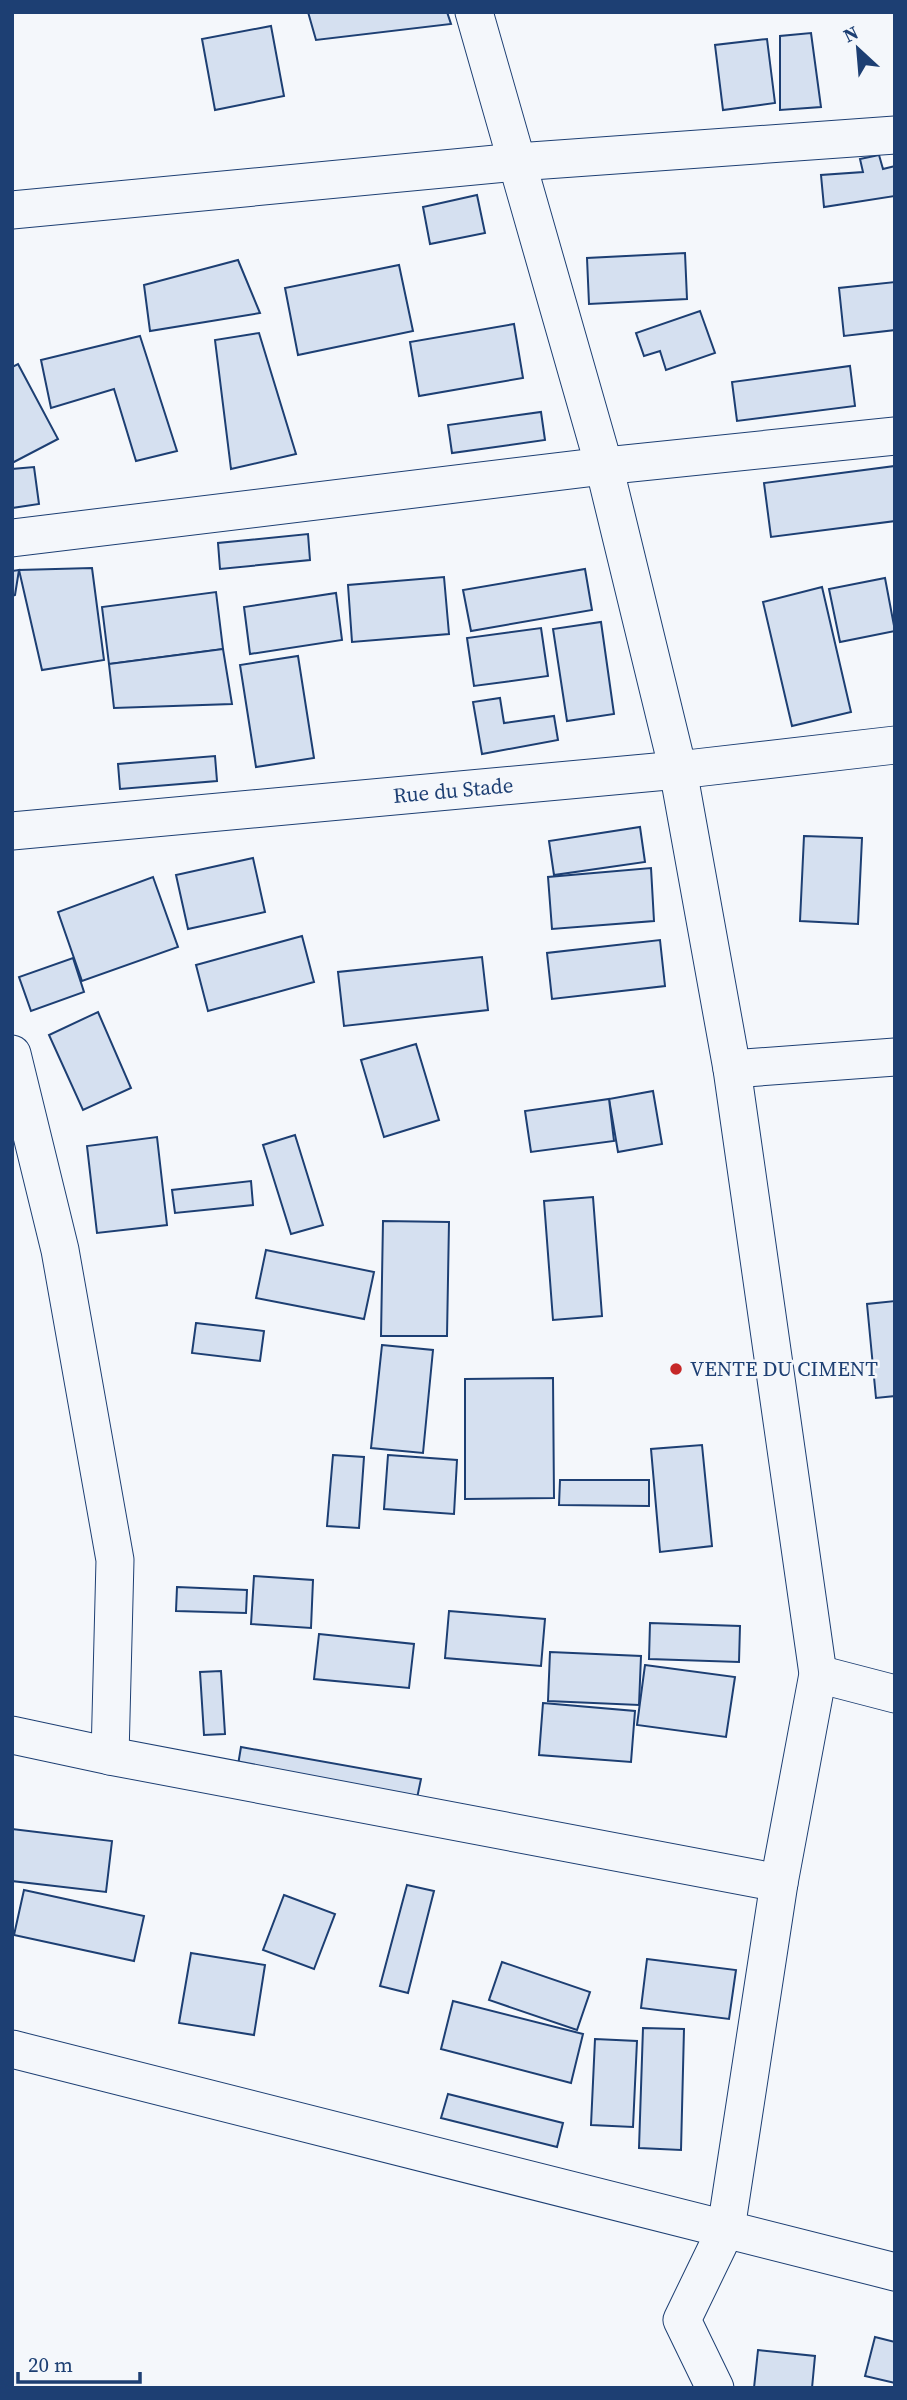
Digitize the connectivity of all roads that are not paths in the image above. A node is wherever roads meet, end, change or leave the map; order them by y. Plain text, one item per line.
1 (474, 12) edge
2 (895, 135) edge
3 (517, 162) junction
4 (12, 209) edge
5 (895, 436) edge
6 (604, 466) junction
7 (12, 538) edge
8 (895, 745) edge
9 (678, 770) junction
10 (12, 831) edge
11 (12, 1054) edge
12 (895, 1058) edge
13 (732, 1069) junction
14 (818, 1674) junction
15 (895, 1694) edge
16 (12, 1735) edge
17 (110, 1756) junction
18 (779, 1883) junction
19 (12, 2049) edge
20 (726, 2229) junction
21 (895, 2272) edge
22 (715, 2388) edge

1 - 3 street
2 - 3 street
3 - 4 street
3 - 6 street
5 - 6 street
6 - 7 street
6 - 9 street
8 - 9 street, Rue du Stade
9 - 10 street, Rue du Stade
9 - 13 street
11 - 17 street
12 - 13 street
13 - 14 street
14 - 15 street
14 - 18 street
16 - 17 street
17 - 18 street
18 - 20 street
19 - 20 street
20 - 21 street
20 - 22 street

